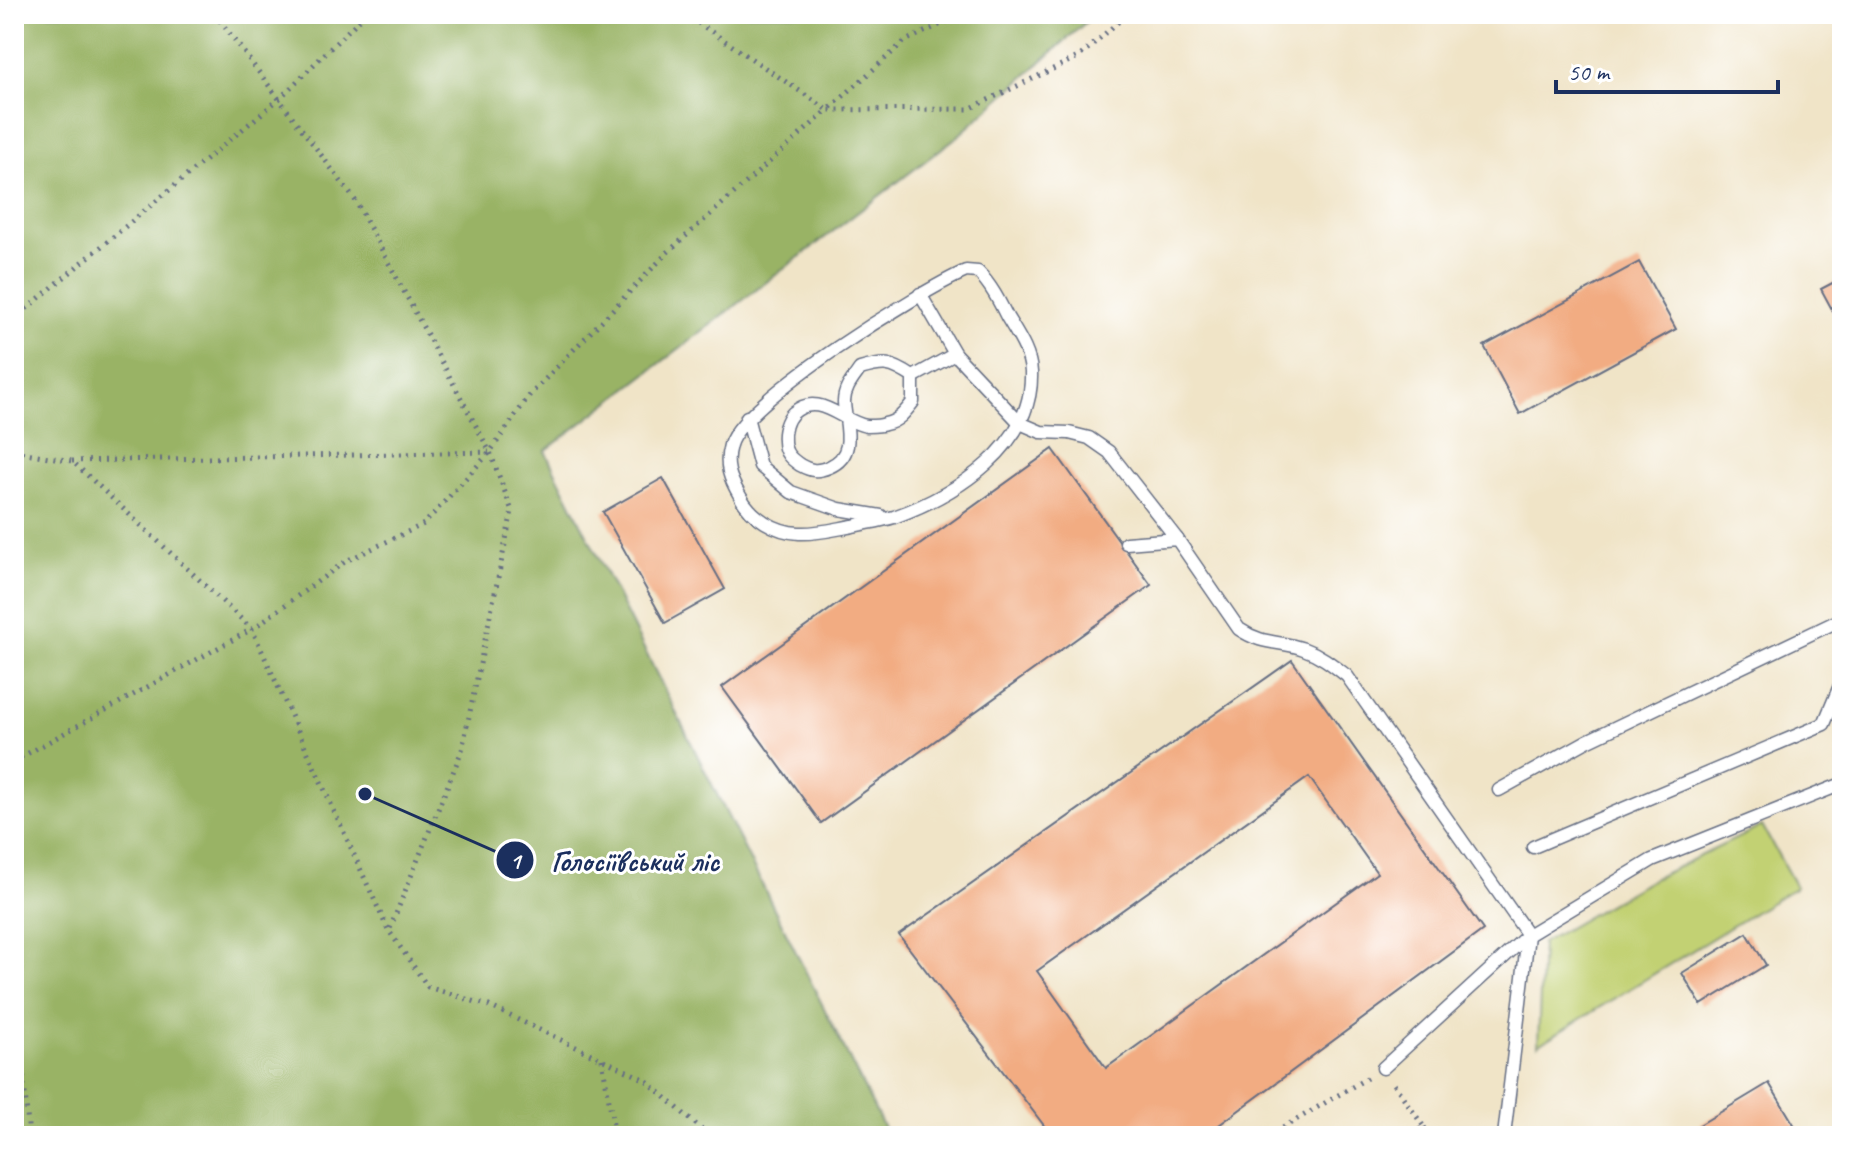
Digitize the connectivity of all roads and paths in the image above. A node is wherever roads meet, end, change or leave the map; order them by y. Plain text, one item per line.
1 (215, 14) edge
2 (365, 14) edge
3 (685, 14) edge
4 (963, 14) edge
5 (1127, 14) edge
6 (279, 99) junction
7 (828, 110) junction
8 (920, 294) junction
9 (14, 319) edge
10 (955, 354) junction
11 (913, 377) junction
12 (747, 417) junction
13 (848, 417) junction
14 (1020, 423) junction
15 (14, 451) edge
16 (490, 452) junction
17 (72, 461) junction
18 (892, 518) junction
19 (1177, 539) junction
20 (1126, 543) dead end
21 (1842, 619) edge
22 (252, 629) junction
23 (1842, 681) edge
24 (14, 761) edge
25 (1842, 784) edge
26 (1499, 790) dead end
27 (1533, 847) dead end
28 (389, 931) junction
29 (1528, 935) junction
30 (14, 1038) edge
31 (602, 1059) junction
32 (1383, 1068) junction
33 (1424, 1127) junction
34 (29, 1136) edge
35 (615, 1136) edge
36 (709, 1136) edge
37 (1269, 1136) edge
38 (1408, 1136) edge
39 (1429, 1136) edge
40 (1504, 1136) edge

1 - 6 path
2 - 6 path
3 - 7 path
4 - 7 path
5 - 7 path
6 - 9 path
6 - 16 path
7 - 16 path
8 - 10 lane
8 - 12 lane
8 - 14 lane
10 - 11 lane
10 - 14 lane
11 - 13 lane
11 - 13 lane
12 - 18 lane
12 - 18 lane
13 - 13 lane
14 - 18 lane
14 - 19 lane
15 - 17 path
16 - 17 path
16 - 22 path
16 - 28 path
17 - 22 path
19 - 20 lane
19 - 29 lane
21 - 26 lane
22 - 24 path
22 - 28 path
23 - 27 lane
25 - 29 lane
28 - 31 path
29 - 32 lane
29 - 40 lane
30 - 34 path
31 - 35 path
31 - 36 path
32 - 33 path
32 - 37 path
33 - 38 path
33 - 39 path

